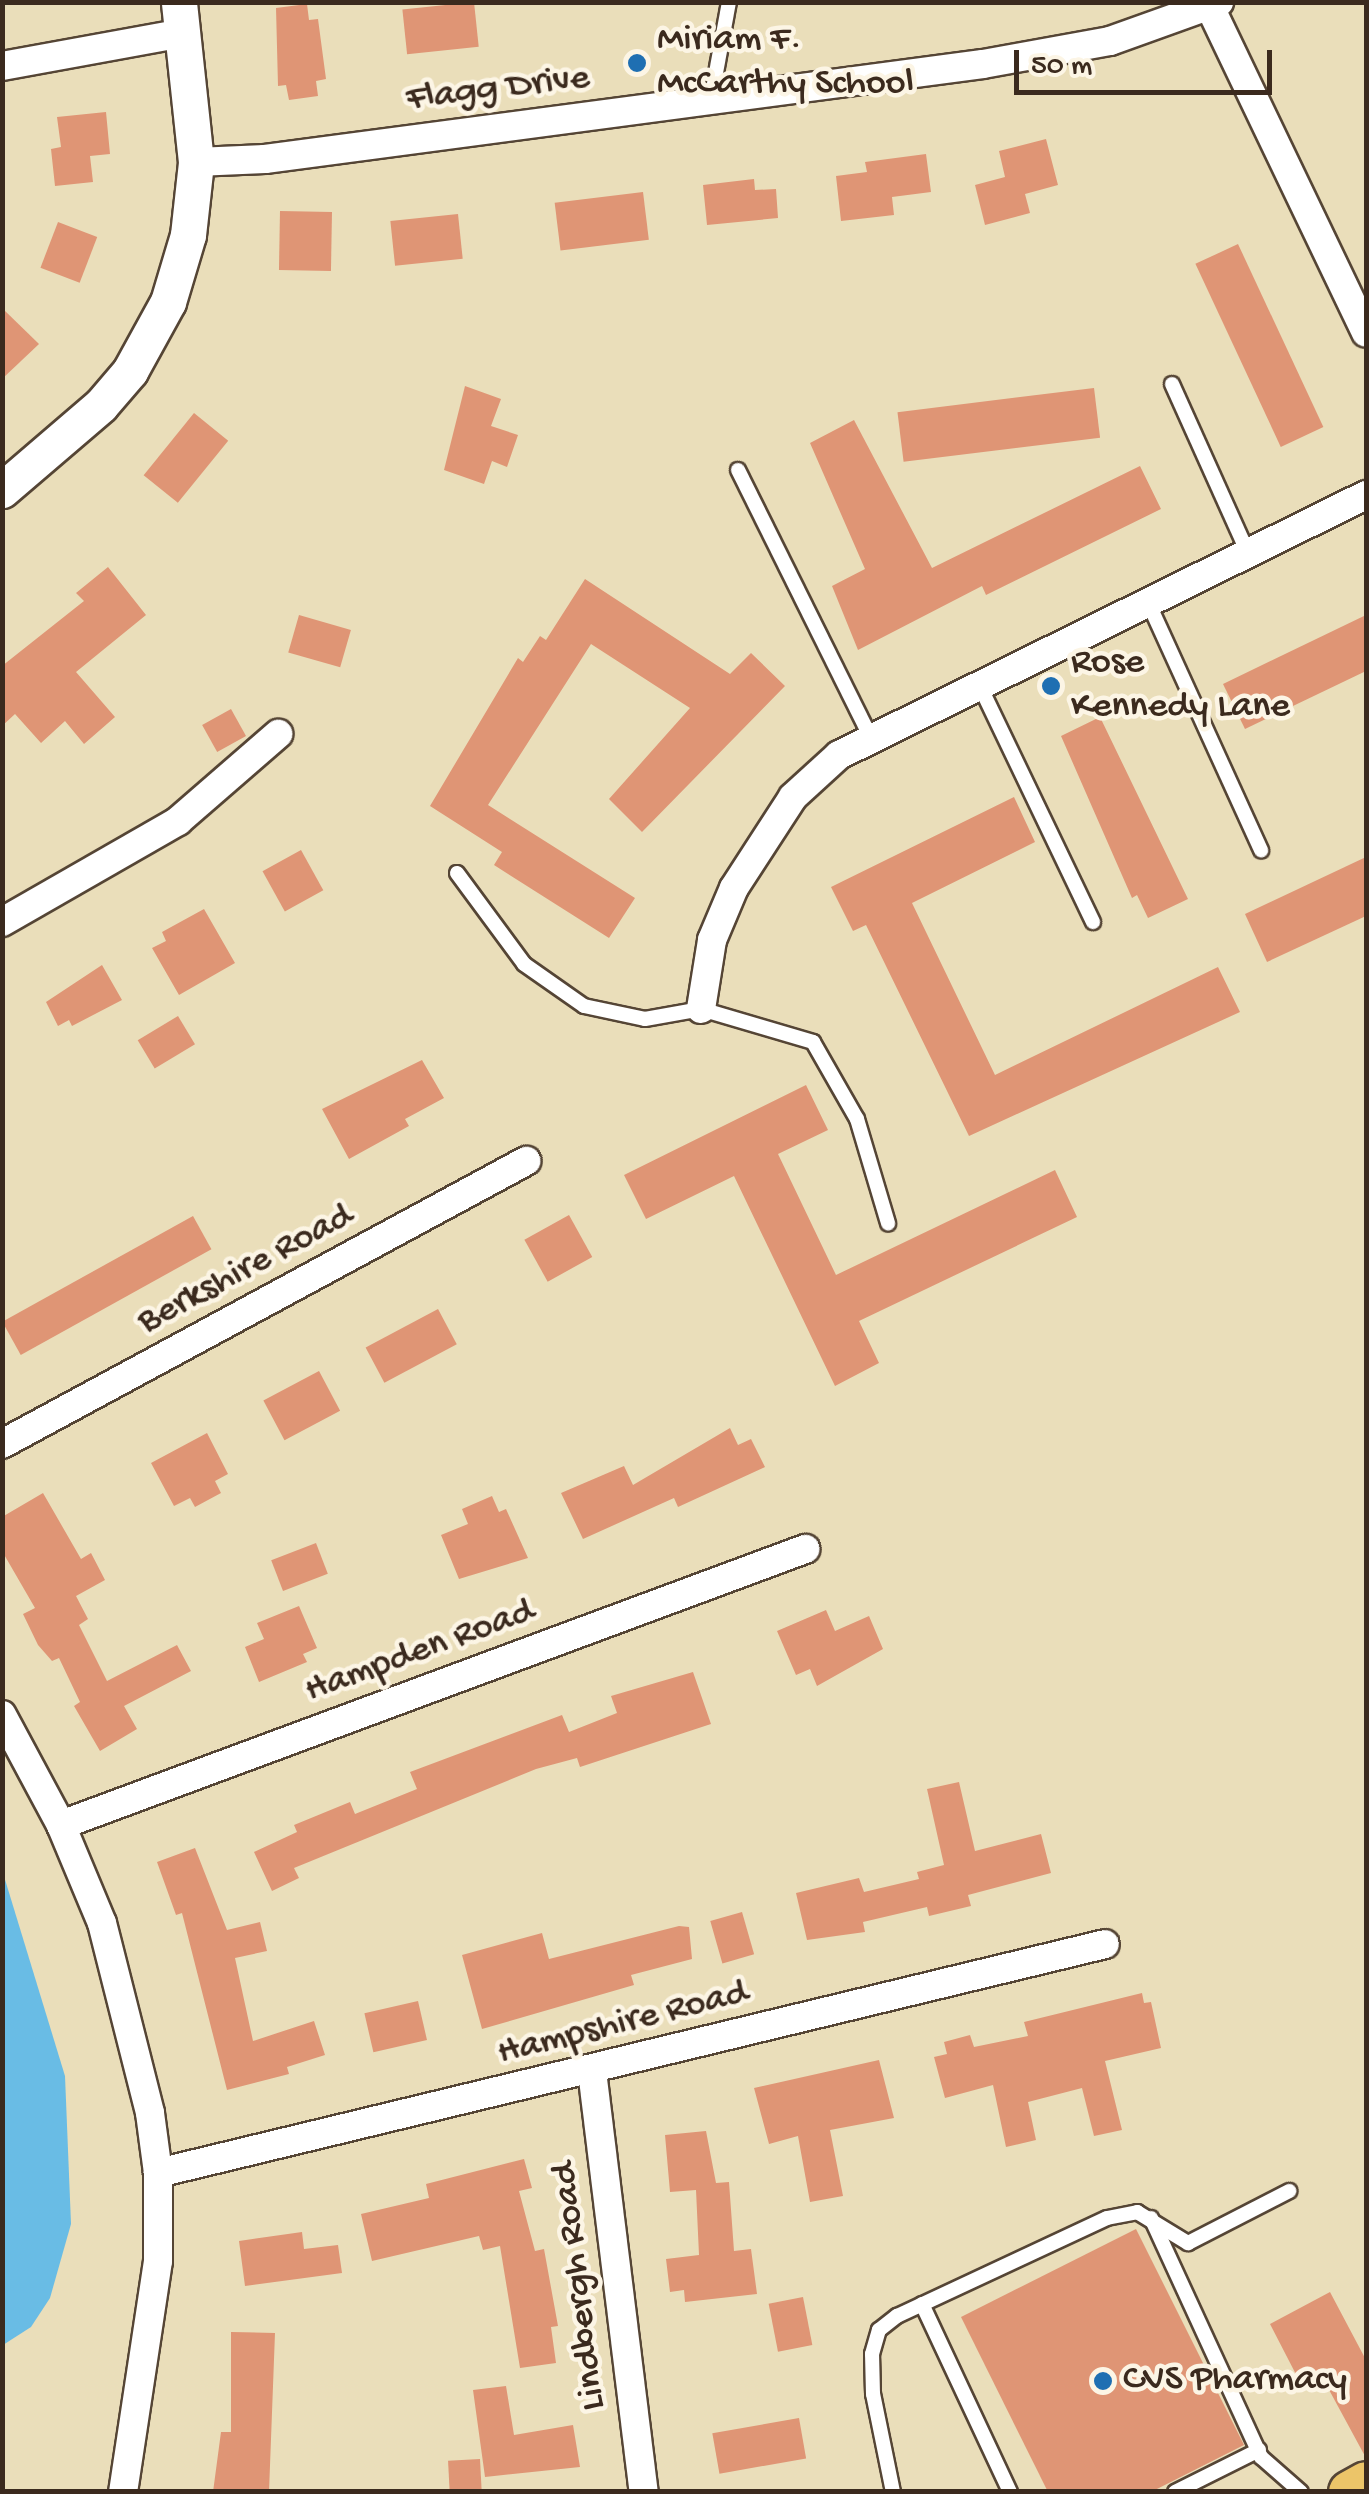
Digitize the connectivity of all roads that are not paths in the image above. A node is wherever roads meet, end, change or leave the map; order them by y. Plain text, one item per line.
1 (730, 2) edge
2 (1215, 5) edge
3 (181, 18) edge
4 (2, 66) edge
5 (711, 100) junction
6 (196, 162) junction
7 (1366, 332) edge
8 (1172, 384) dead end
9 (738, 470) dead end
10 (2, 490) edge
11 (1366, 494) edge
12 (1248, 553) junction
13 (1148, 601) junction
14 (978, 684) junction
15 (278, 734) dead end
16 (870, 736) junction
17 (1261, 850) dead end
18 (458, 872) dead end
19 (2, 922) edge
20 (1093, 922) dead end
21 (701, 1009) junction
22 (526, 1161) dead end
23 (888, 1224) dead end
24 (2, 1444) edge
25 (806, 1549) dead end
26 (2, 1714) edge
27 (61, 1825) junction
28 (1105, 1944) dead end
29 (592, 2071) junction
30 (158, 2173) junction
31 (1290, 2191) dead end
32 (1150, 2218) junction
33 (922, 2304) junction
34 (1258, 2450) junction
35 (1366, 2484) edge
36 (123, 2492) edge
37 (644, 2492) edge
38 (894, 2492) edge
39 (1010, 2492) edge
40 (1176, 2492) edge
41 (1302, 2492) edge
42 (1350, 2492) edge

1 - 5 lane
2 - 5 street, Flagg Drive
2 - 7 street
3 - 4 street
3 - 6 street
5 - 6 street, Flagg Drive
6 - 10 street
8 - 12 lane
9 - 16 lane
11 - 12 street
12 - 13 street
13 - 14 street
13 - 17 lane
14 - 16 street
14 - 20 lane
15 - 19 street
16 - 21 street
18 - 21 lane
21 - 23 lane
22 - 24 street, Berkshire Road
25 - 27 street, Hampden Road
26 - 27 street
27 - 30 street
28 - 29 street, Hampshire Road
29 - 30 street, Hampshire Road
29 - 37 street, Lindbergh Road
30 - 36 street
31 - 32 lane
32 - 33 lane
32 - 34 lane
33 - 38 lane
33 - 39 lane
34 - 40 lane
34 - 41 lane
35 - 42 main road

